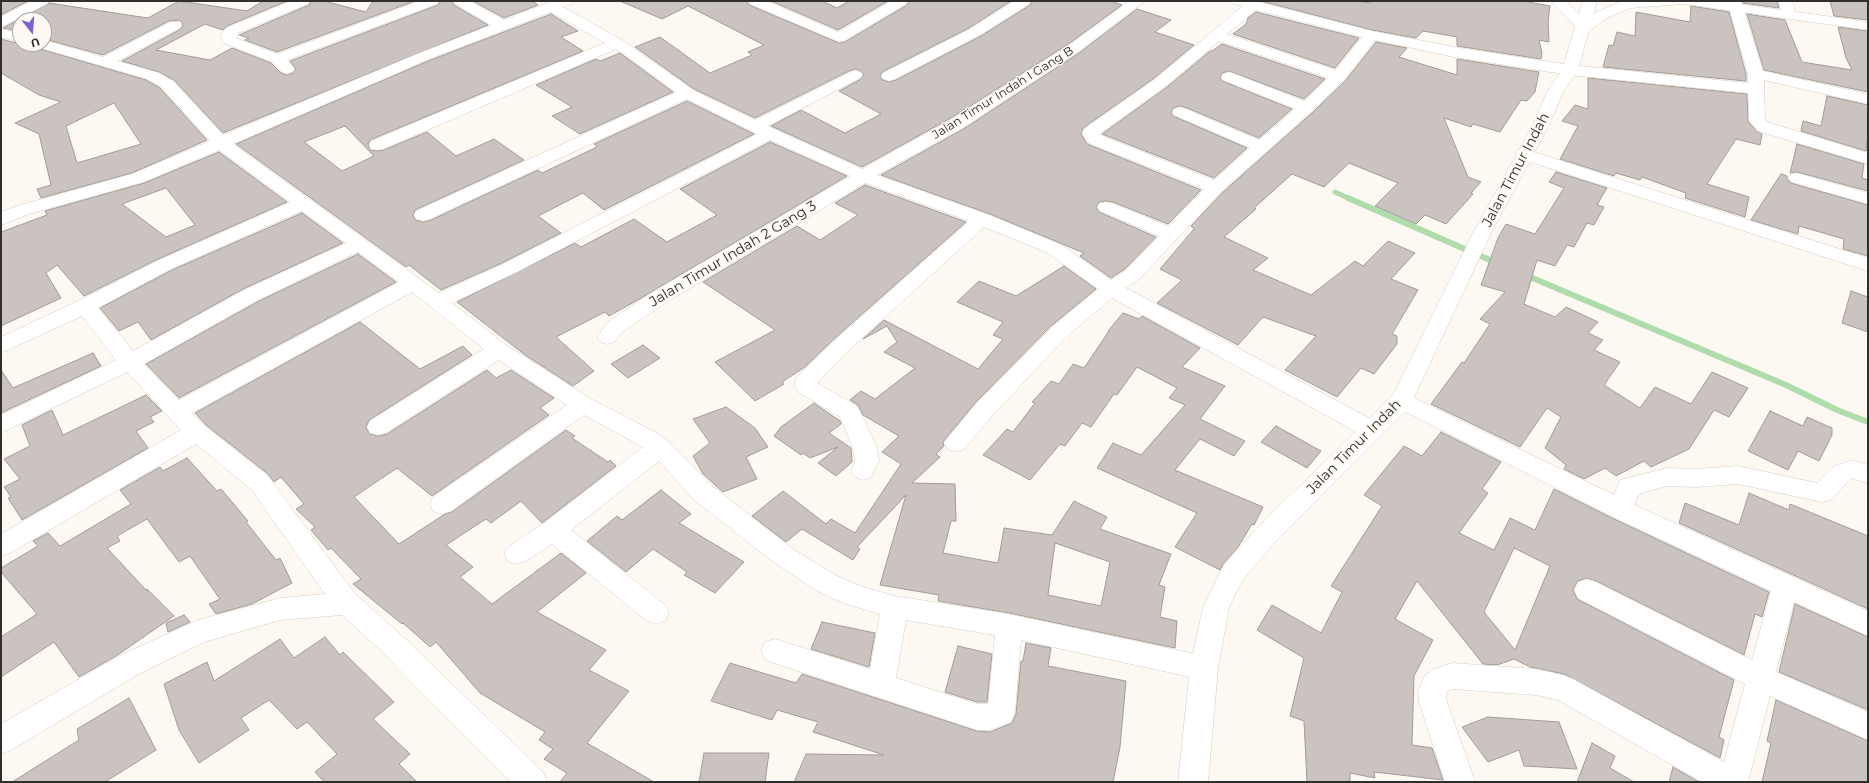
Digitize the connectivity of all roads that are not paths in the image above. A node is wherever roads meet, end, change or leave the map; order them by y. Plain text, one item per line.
1 (42, 1) edge
2 (303, 1) edge
3 (432, 1) edge
4 (460, 1) edge
5 (755, 1) edge
6 (901, 1) edge
7 (1024, 1) edge
8 (1138, 1) edge
9 (1558, 1) edge
10 (1590, 1) edge
11 (1679, 1) edge
12 (1688, 1) edge
13 (1785, 1) edge
14 (1246, 3) edge
15 (560, 4) edge
16 (1735, 4) edge
17 (1789, 15) junction
18 (1, 22) edge
19 (175, 25) dead end
20 (503, 26) junction
21 (1868, 26) edge
22 (1582, 27) junction
23 (1, 33) edge
24 (1371, 35) junction
25 (12, 36) edge
26 (1218, 36) junction
27 (617, 43) junction
28 (52, 47) edge
29 (277, 60) junction
30 (105, 62) junction
31 (288, 70) dead end
32 (1570, 70) junction
33 (855, 75) dead end
34 (889, 76) dead end
35 (1339, 76) junction
36 (1229, 77) dead end
37 (1757, 81) junction
38 (687, 93) junction
39 (1868, 99) edge
40 (1306, 108) junction
41 (1180, 112) dead end
42 (763, 130) junction
43 (222, 144) junction
44 (377, 145) dead end
45 (1261, 147) junction
46 (1524, 154) junction
47 (1868, 159) edge
48 (863, 176) junction
49 (1797, 178) dead end
50 (1216, 187) junction
51 (1868, 199) edge
52 (302, 204) junction
53 (1106, 207) dead end
54 (423, 215) dead end
55 (1, 219) edge
56 (982, 219) junction
57 (1170, 234) junction
58 (360, 244) junction
59 (1868, 265) edge
60 (412, 283) junction
61 (1111, 289) junction
62 (437, 302) junction
63 (85, 306) junction
64 (607, 337) dead end
65 (1, 346) edge
66 (499, 350) junction
67 (130, 362) junction
68 (1402, 400) junction
69 (583, 405) junction
70 (176, 411) junction
71 (1, 424) edge
72 (378, 427) dead end
73 (1372, 430) junction
74 (197, 432) junction
75 (956, 443) dead end
76 (660, 448) junction
77 (863, 471) dead end
78 (1868, 474) edge
79 (442, 504) dead end
80 (1622, 510) junction
81 (553, 530) junction
82 (1, 546) edge
83 (517, 554) dead end
84 (1785, 586) junction
85 (1587, 590) dead end
86 (347, 603) junction
87 (895, 607) junction
88 (656, 613) dead end
89 (1868, 624) edge
90 (1009, 626) junction
91 (775, 651) dead end
92 (1204, 668) junction
93 (1760, 678) junction
94 (881, 686) junction
95 (1868, 726) edge
96 (1, 740) edge
97 (532, 782) edge
98 (1193, 782) edge
99 (1460, 782) edge
100 (1732, 782) edge

1 - 18 street
2 - 29 street
3 - 29 street
4 - 20 street
5 - 6 street
7 - 34 street
8 - 48 street, Jalan Timur Indah I Gang B
9 - 22 street
10 - 22 street, Jalan Timur Indah
11 - 22 street
12 - 16 street
13 - 17 street
14 - 24 street
14 - 26 street
15 - 20 street
15 - 27 street
16 - 17 street
16 - 37 street
17 - 21 street
19 - 30 street
20 - 43 street
22 - 32 street, Jalan Timur Indah
23 - 25 street
24 - 32 street
24 - 35 street
26 - 35 street
26 - 50 street
27 - 38 street
27 - 44 street
28 - 30 street
29 - 31 street
30 - 43 street
32 - 37 street
32 - 46 street, Jalan Timur Indah
33 - 42 street
35 - 40 street
36 - 40 street
37 - 39 street
37 - 47 street
38 - 42 street
38 - 54 street
40 - 45 street
41 - 45 street
42 - 48 street
42 - 62 street
43 - 52 street
43 - 55 street
45 - 50 street
46 - 59 street
46 - 68 street, Jalan Timur Indah
48 - 56 street
48 - 64 street, Jalan Timur Indah 2 Gang 3
49 - 51 street
50 - 57 street
52 - 58 street
52 - 63 street
53 - 57 street
56 - 61 street
56 - 77 street
57 - 61 street
58 - 60 street
58 - 67 street
60 - 62 street
60 - 70 street
61 - 73 street
61 - 75 street
62 - 66 street
63 - 65 street
63 - 67 street
66 - 69 street
66 - 72 street
67 - 70 street
67 - 71 street
68 - 73 street, Jalan Timur Indah
68 - 80 street
69 - 76 street
69 - 79 street
70 - 74 street
73 - 92 street, Jalan Timur Indah
74 - 82 street
74 - 86 street
76 - 81 street
76 - 87 street
78 - 80 street
80 - 84 street
81 - 83 street
81 - 88 street
84 - 89 street
84 - 93 street
85 - 93 street
86 - 96 street
86 - 97 street
87 - 90 street
87 - 94 street
90 - 92 street
90 - 94 street
91 - 94 street
92 - 98 street, Jalan Timur Indah
93 - 95 street
93 - 100 street
99 - 100 street

